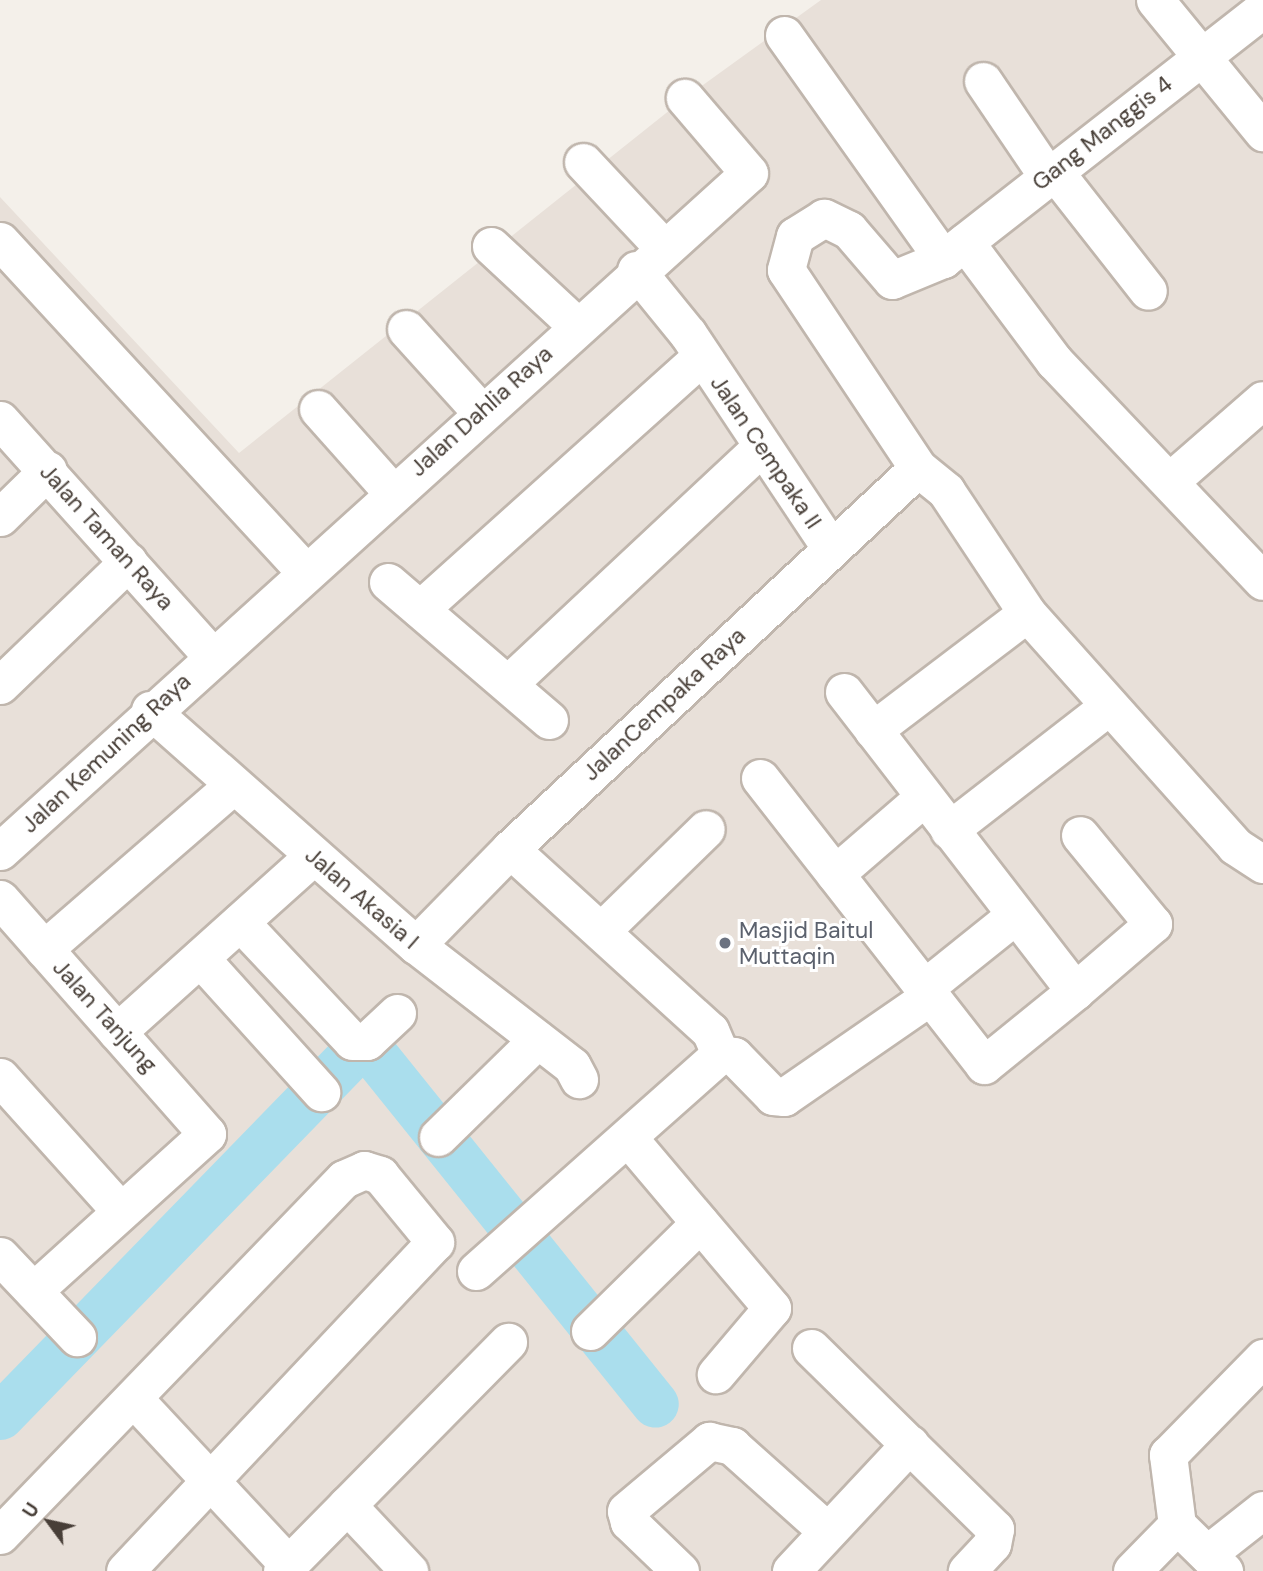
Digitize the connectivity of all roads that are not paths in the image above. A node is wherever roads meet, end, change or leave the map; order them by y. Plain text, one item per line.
1 (1156, 0) edge
2 (1263, 9) edge
3 (784, 35) dead end
4 (1204, 52) junction
5 (983, 81) dead end
6 (685, 98) dead end
7 (1263, 132) edge
8 (583, 162) dead end
9 (1051, 174) junction
10 (491, 246) dead end
11 (954, 251) junction
12 (649, 258) junction
13 (7, 260) edge
14 (1148, 291) dead end
15 (576, 325) junction
16 (406, 329) dead end
17 (702, 356) junction
18 (1263, 400) edge
19 (317, 409) dead end
20 (480, 411) junction
21 (0, 420) edge
22 (760, 448) junction
23 (918, 468) junction
24 (48, 470) junction
25 (1170, 481) junction
26 (392, 492) junction
27 (0, 517) edge
28 (830, 547) junction
29 (128, 562) junction
30 (305, 571) junction
31 (1263, 581) edge
32 (388, 582) dead end
33 (420, 609) junction
34 (1027, 613) junction
35 (212, 656) junction
36 (509, 683) junction
37 (0, 685) edge
38 (844, 692) dead end
39 (1106, 708) junction
40 (150, 710) junction
41 (549, 720) dead end
42 (873, 730) junction
43 (760, 778) dead end
44 (233, 785) junction
45 (923, 798) junction
46 (706, 830) dead end
47 (949, 830) junction
48 (1080, 835) dead end
49 (510, 849) junction
50 (0, 851) edge
51 (313, 856) junction
52 (1263, 864) edge
53 (835, 874) junction
54 (0, 899) edge
55 (1013, 917) junction
56 (240, 922) junction
57 (601, 931) junction
58 (416, 945) junction
59 (44, 949) junction
60 (200, 958) junction
61 (1075, 991) junction
62 (926, 993) junction
63 (397, 1013) dead end
64 (117, 1032) junction
65 (537, 1040) junction
66 (720, 1054) junction
67 (0, 1077) edge
68 (579, 1079) dead end
69 (321, 1091) dead end
70 (438, 1137) dead end
71 (630, 1140) junction
72 (118, 1208) junction
73 (700, 1223) junction
74 (0, 1256) edge
75 (476, 1271) dead end
76 (33, 1291) junction
77 (590, 1331) dead end
78 (77, 1336) dead end
79 (508, 1342) dead end
80 (811, 1348) dead end
81 (1263, 1358) edge
82 (716, 1374) dead end
83 (134, 1399) junction
84 (910, 1444) junction
85 (211, 1482) junction
86 (347, 1505) junction
87 (1263, 1510) edge
88 (1177, 1525) junction
89 (827, 1531) junction
90 (0, 1535) edge
91 (1216, 1563) edge
92 (285, 1568) edge
93 (125, 1571) edge
94 (410, 1571) edge
95 (680, 1571) edge
96 (790, 1571) edge
97 (967, 1571) edge
98 (1132, 1571) edge

1 - 4 street
2 - 4 street, Gang Manggis 4
3 - 11 street
4 - 7 street
4 - 9 street, Gang Manggis 4
5 - 9 street
6 - 12 street, Jalan Dahlia Raya
8 - 12 street, Jalan Cempaka II
9 - 11 street, Gang Manggis 4
9 - 14 street
10 - 15 street
11 - 23 street, Gang Manggis 4
11 - 25 street
12 - 15 street, Jalan Dahlia Raya
12 - 17 street, Jalan Cempaka II
13 - 30 street
15 - 20 street, Jalan Dahlia Raya
16 - 20 street
17 - 22 street, Jalan Cempaka II
17 - 33 street
18 - 25 street
19 - 26 street
20 - 26 street, Jalan Dahlia Raya
21 - 24 street, Jalan Taman Raya
22 - 28 street, Jalan Cempaka II
22 - 36 street
23 - 28 street, JalanCempaka Raya
23 - 34 street
24 - 27 street
24 - 29 street, Jalan Taman Raya
25 - 31 street
26 - 30 street, Jalan Dahlia Raya
28 - 49 street, JalanCempaka Raya
29 - 35 street, Jalan Taman Raya
29 - 37 street
30 - 35 street, Jalan Dahlia Raya
32 - 33 street
33 - 36 street
34 - 39 street
34 - 42 street
35 - 40 street, Jalan Kemuning Raya
36 - 41 street
38 - 42 street
39 - 47 street
39 - 52 street
40 - 44 street, Jalan Akasia I
40 - 50 street, Jalan Kemuning Raya
42 - 45 street
43 - 53 street
44 - 51 street, Jalan Akasia I
44 - 59 street
45 - 47 street
45 - 53 street
46 - 57 street
47 - 55 street
48 - 61 street
49 - 57 street
49 - 58 street, JalanCempaka Raya
51 - 56 street
51 - 58 street, Jalan Akasia I
53 - 62 street
54 - 59 street, Jalan Tanjung
55 - 61 street
55 - 62 street
56 - 60 street
56 - 63 street
57 - 66 street
58 - 65 street, Jalan Akasia I
59 - 64 street, Jalan Tanjung
60 - 64 street
60 - 69 street
61 - 62 street
62 - 66 street
64 - 72 street, Jalan Tanjung
65 - 68 street, Jalan Akasia I
65 - 70 street
66 - 71 street
67 - 72 street
71 - 73 street
71 - 75 street
72 - 76 street
73 - 77 street
73 - 82 street
74 - 76 street
76 - 78 street
79 - 86 street
80 - 84 street
81 - 88 street
83 - 85 street
83 - 85 street
83 - 90 street
84 - 89 street
84 - 97 street
85 - 92 street
85 - 93 street
86 - 92 street
86 - 94 street
87 - 91 street
88 - 91 street
88 - 98 street
89 - 95 street
89 - 96 street

